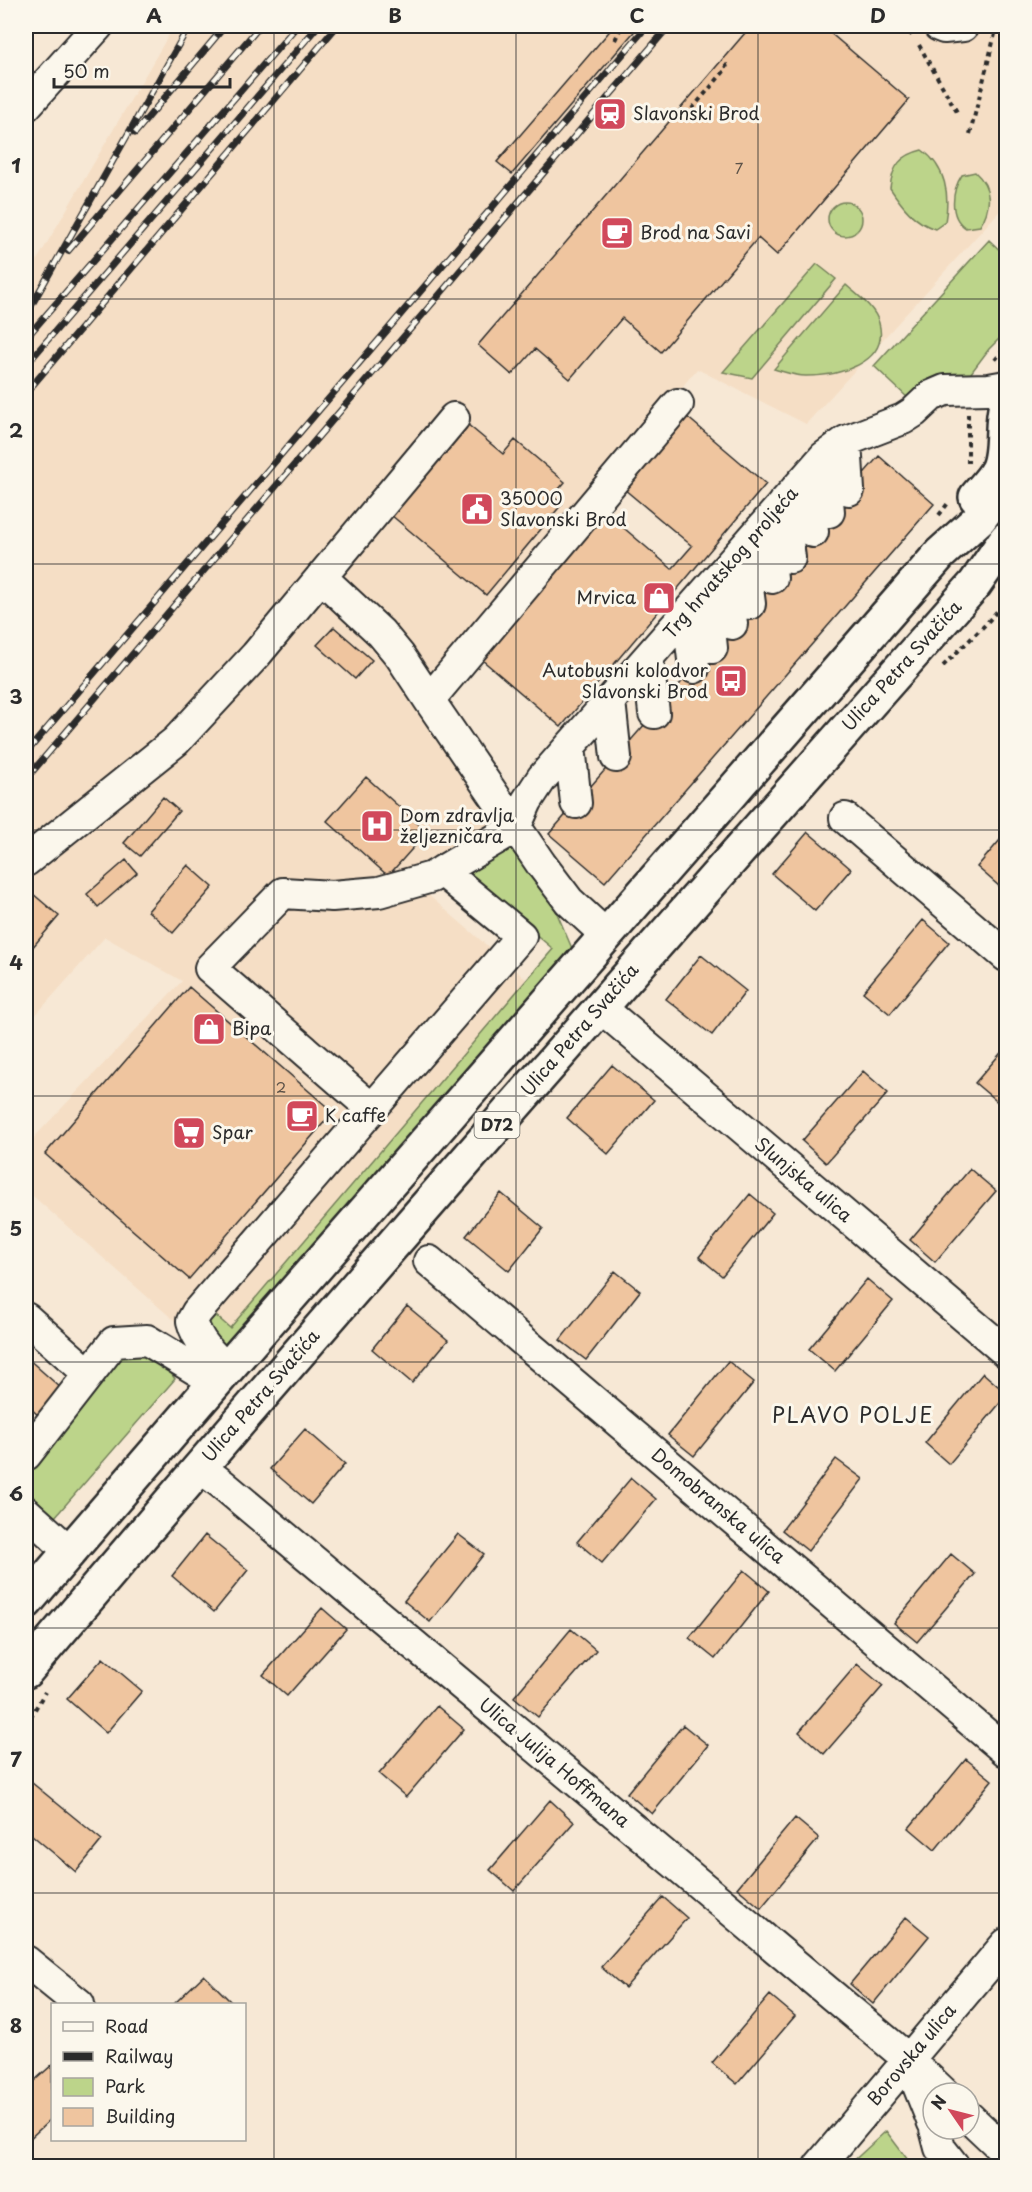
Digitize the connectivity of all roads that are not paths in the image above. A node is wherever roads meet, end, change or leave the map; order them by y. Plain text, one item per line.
1 (98, 26) edge
2 (939, 26) edge
3 (963, 26) edge
4 (26, 106) edge
5 (1000, 375) edge
6 (678, 404) dead end
7 (1006, 405) edge
8 (454, 418) dead end
9 (825, 458) junction
10 (1006, 483) edge
11 (849, 490) dead end
12 (774, 513) junction
13 (821, 522) dead end
14 (1006, 539) edge
15 (940, 554) junction
16 (734, 560) junction
17 (1006, 560) edge
18 (781, 568) dead end
19 (321, 577) junction
20 (975, 584) junction
21 (697, 603) junction
22 (741, 614) dead end
23 (657, 648) junction
24 (703, 658) dead end
25 (619, 691) junction
26 (429, 700) junction
27 (578, 736) junction
28 (585, 792) dead end
29 (845, 818) dead end
30 (515, 828) junction
31 (26, 861) edge
32 (442, 871) junction
33 (606, 935) junction
34 (1006, 956) edge
35 (600, 1007) junction
36 (371, 1108) junction
37 (429, 1261) dead end
38 (26, 1318) edge
39 (1006, 1352) edge
40 (88, 1373) junction
41 (221, 1375) junction
42 (26, 1455) edge
43 (197, 1469) junction
44 (26, 1512) edge
45 (69, 1551) junction
46 (26, 1602) edge
47 (26, 1671) edge
48 (1006, 1751) edge
49 (1006, 1944) edge
50 (26, 1961) edge
51 (78, 2003) edge
52 (908, 2060) junction
53 (931, 2081) edge
54 (921, 2093) edge
55 (981, 2128) edge
56 (938, 2141) edge
57 (1006, 2152) edge
58 (819, 2166) edge
59 (954, 2166) edge

1 - 4 street
2 - 3 street
5 - 9 street, Trg hrvatskog proljeća
6 - 26 street
7 - 15 main road, D72
8 - 19 street
9 - 11 street
9 - 12 street, Trg hrvatskog proljeća
9 - 13 street
10 - 15 main road, D72
12 - 16 street, Trg hrvatskog proljeća
12 - 18 street
14 - 20 main road, D72
15 - 33 main road, D72
16 - 21 street, Trg hrvatskog proljeća
16 - 22 street
17 - 20 main road, D72
19 - 26 street
19 - 31 street
20 - 35 main road, Ulica Petra Svačića / D72
21 - 23 street, Trg hrvatskog proljeća
21 - 24 street
23 - 25 street, Trg hrvatskog proljeća
23 - 25 street
25 - 27 street, Trg hrvatskog proljeća
26 - 30 street
27 - 28 street
27 - 30 street, Trg hrvatskog proljeća
29 - 34 street
30 - 32 street
30 - 33 street
32 - 36 street
32 - 36 street
33 - 41 main road, D72
35 - 39 street, Slunjska ulica
35 - 43 main road, Ulica Petra Svačića / D72
36 - 41 street
37 - 48 street, Domobranska ulica
38 - 40 street
40 - 41 street
40 - 42 street
41 - 45 main road, D72
43 - 47 main road, Ulica Petra Svačića / D72
43 - 52 street, Ulica Julija Hoffmana
44 - 45 street
45 - 46 main road, D72
49 - 52 street, Borovska ulica
50 - 51 street
52 - 53 street, Ulica Julija Hoffmana
52 - 54 street
52 - 58 street, Borovska ulica
55 - 57 street
56 - 59 street

